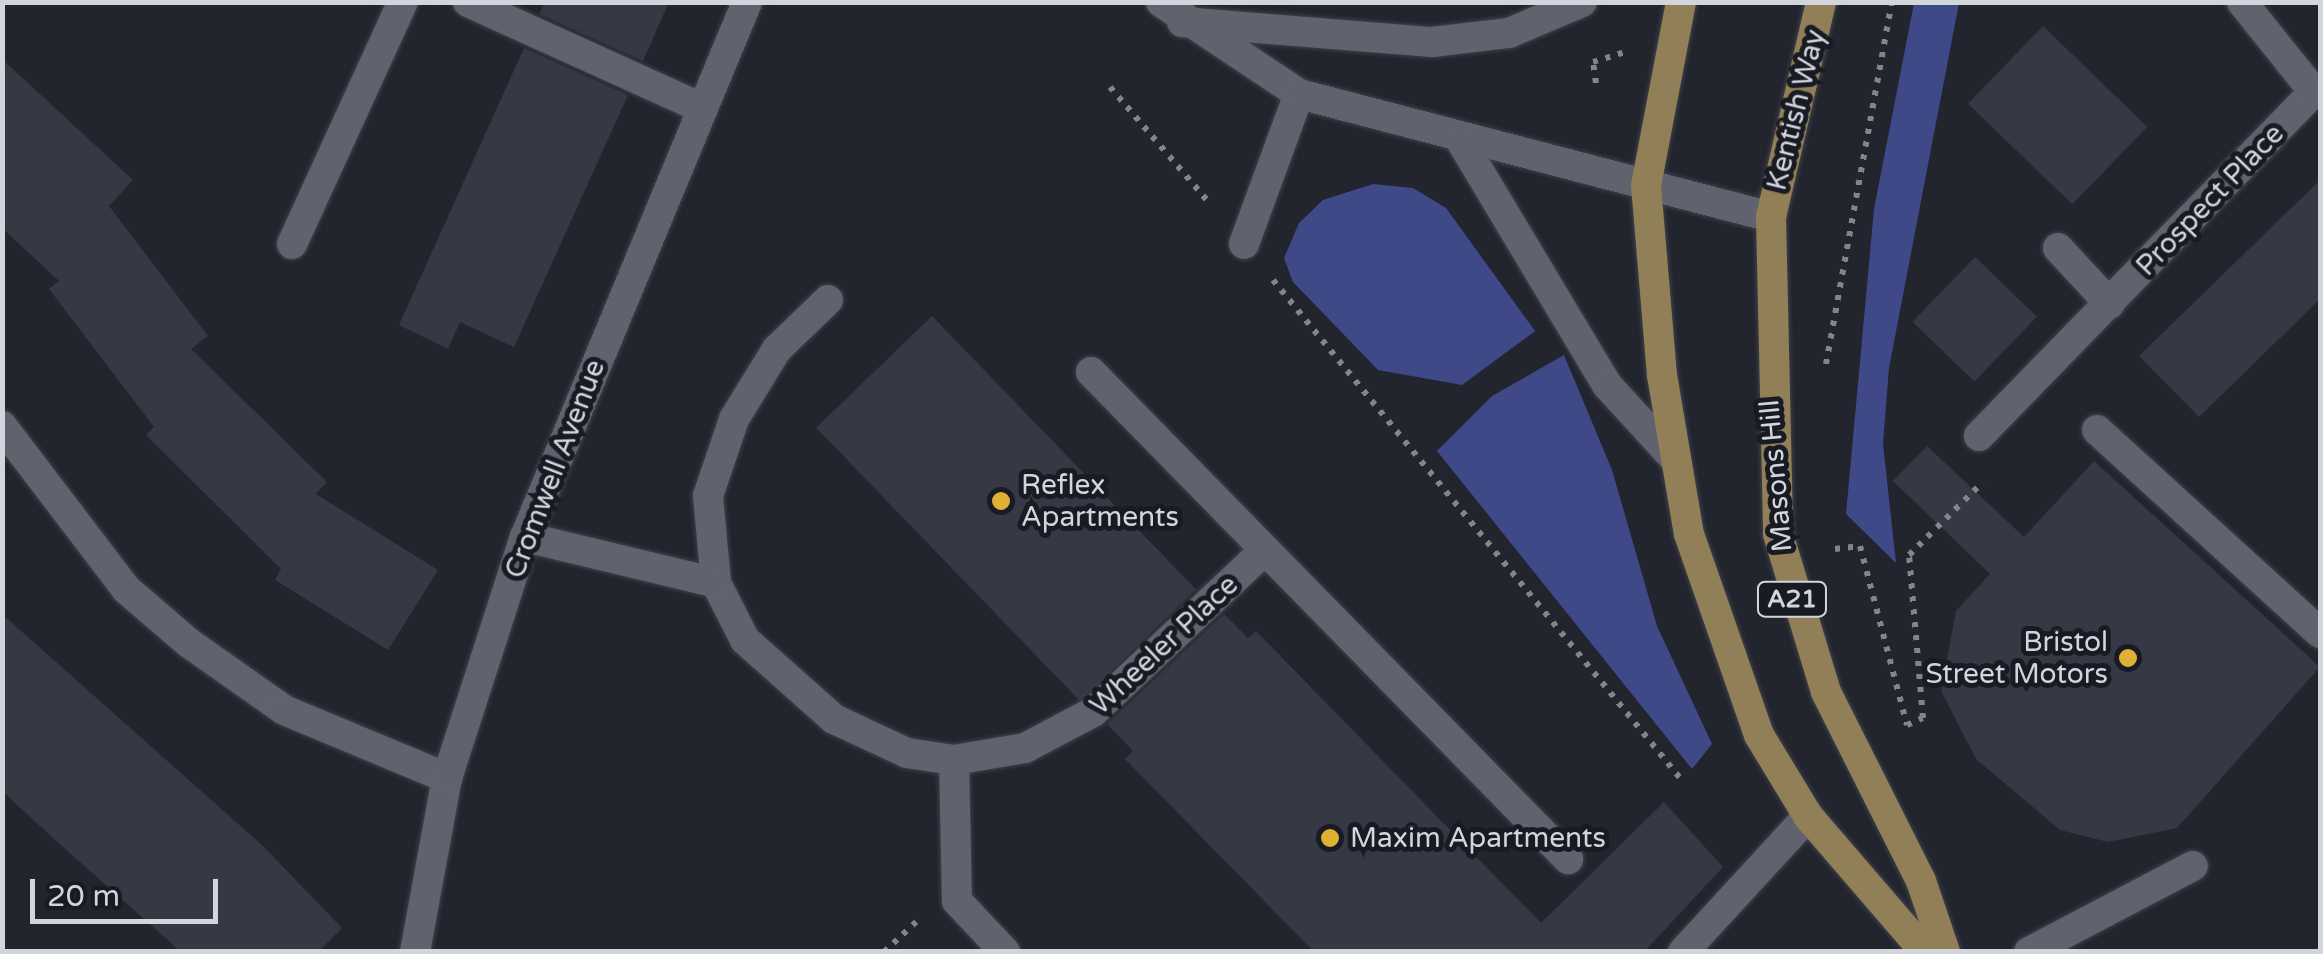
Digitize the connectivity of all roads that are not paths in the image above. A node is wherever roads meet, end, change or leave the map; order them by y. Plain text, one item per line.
1 (404, 2) edge
2 (468, 2) edge
3 (747, 2) edge
4 (1582, 2) edge
5 (1681, 2) edge
6 (1822, 2) edge
7 (2242, 2) edge
8 (1172, 12) edge
9 (2317, 90) edge
10 (1299, 94) junction
11 (699, 108) junction
12 (1461, 141) junction
13 (1646, 185) junction
14 (1771, 216) junction
15 (292, 244) dead end
16 (1244, 244) road end
17 (2058, 248) dead end
18 (828, 300) dead end
19 (2110, 304) junction
20 (1090, 372) dead end
21 (2, 426) edge
22 (2097, 430) dead end
23 (1979, 436) road end
24 (1672, 456) junction
25 (525, 537) junction
26 (1266, 550) junction
27 (716, 582) junction
28 (2320, 632) edge
29 (954, 760) junction
30 (447, 778) junction
31 (1808, 816) junction
32 (1568, 858) dead end
33 (2193, 866) dead end
34 (416, 952) edge
35 (1005, 952) edge
36 (1683, 952) edge
37 (1925, 952) edge
38 (1944, 952) edge
39 (2029, 952) edge

1 - 15 street
2 - 11 street
3 - 11 street, Cromwell Avenue
4 - 8 street
5 - 13 main road, A21
6 - 14 main road, Kentish Way / A21
7 - 9 street, Prospect Place
8 - 10 street
9 - 19 street, Prospect Place
10 - 12 street
10 - 16 street
11 - 25 street, Cromwell Avenue
12 - 13 street
12 - 24 street
13 - 14 street
13 - 24 main road, A21
14 - 38 main road, Masons Hill / A21
17 - 19 street
18 - 27 street, Wheeler Place
19 - 23 street, Prospect Place
20 - 26 street
21 - 30 street
22 - 28 street
24 - 31 main road, A21
25 - 27 street
25 - 30 street, Cromwell Avenue
26 - 29 street, Wheeler Place
26 - 32 street
27 - 29 street, Wheeler Place
29 - 35 street
30 - 34 street, Cromwell Avenue
31 - 36 street
31 - 37 main road, A21
33 - 39 street

